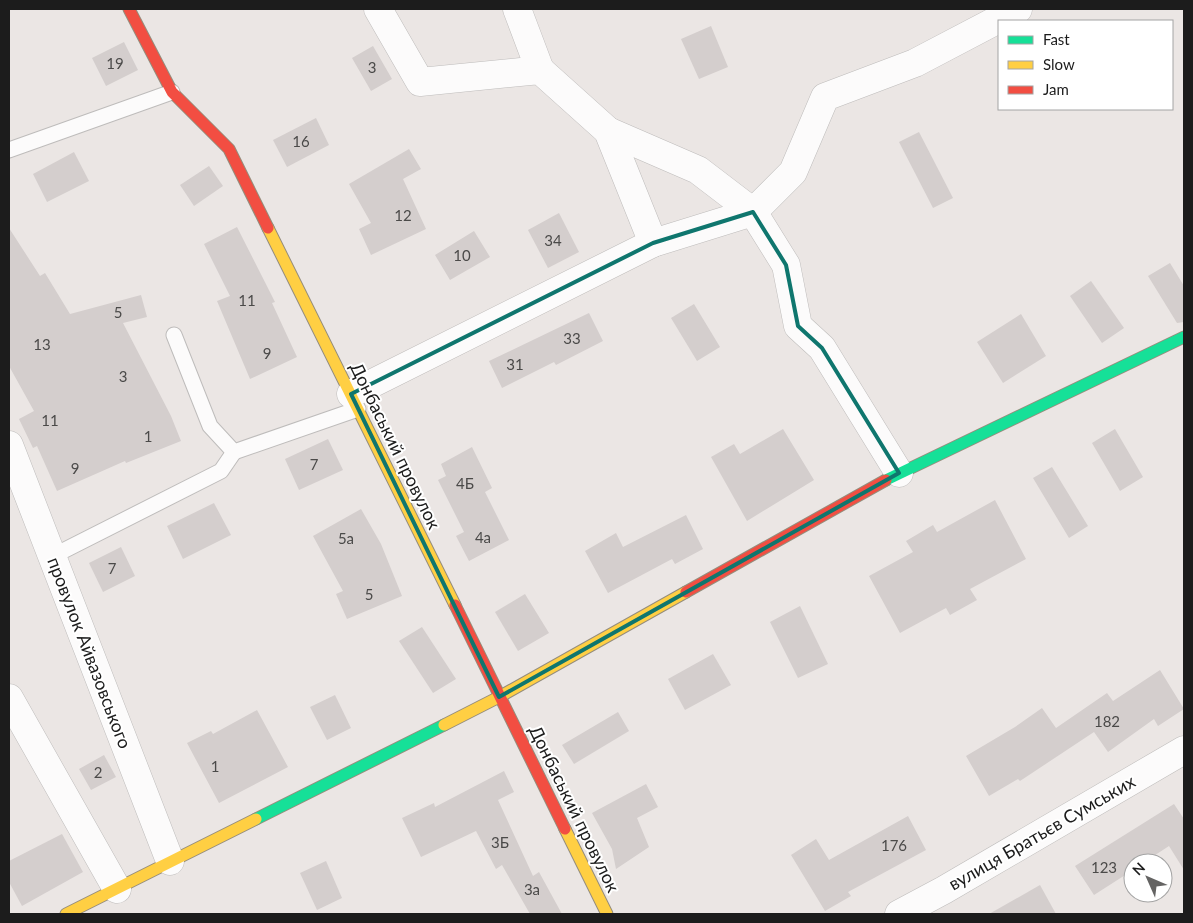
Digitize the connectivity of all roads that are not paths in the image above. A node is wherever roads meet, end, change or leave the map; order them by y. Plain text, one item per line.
1 (129, 9) edge
2 (378, 9) edge
3 (517, 9) edge
4 (1018, 9) edge
5 (540, 70) junction
6 (172, 92) junction
7 (608, 130) junction
8 (9, 150) edge
9 (753, 212) junction
10 (654, 244) junction
11 (174, 335) dead end
12 (1184, 337) edge
13 (355, 401) junction
14 (9, 445) edge
15 (234, 452) junction
16 (899, 472) junction
17 (51, 557) junction
18 (499, 697) junction
19 (9, 698) edge
20 (1184, 750) edge
21 (170, 861) junction
22 (117, 889) junction
23 (66, 914) edge
24 (607, 914) edge
25 (899, 914) edge

1 - 6 street, Донбаський провулок
2 - 5 street
3 - 5 street
4 - 9 street
5 - 7 street
6 - 8 lane
6 - 13 street, Донбаський провулок
7 - 9 street
7 - 10 street
9 - 10 street
9 - 16 street
10 - 13 street
11 - 15 lane
12 - 16 street
13 - 15 lane
13 - 18 street, Донбаський провулок
14 - 17 street, провулок Айвазовського
15 - 17 lane
16 - 18 street
17 - 21 street, провулок Айвазовського
18 - 21 street
18 - 24 street, Донбаський провулок
19 - 22 street
20 - 25 street, вулиця Братьєв Сумських
21 - 22 street
22 - 23 street

